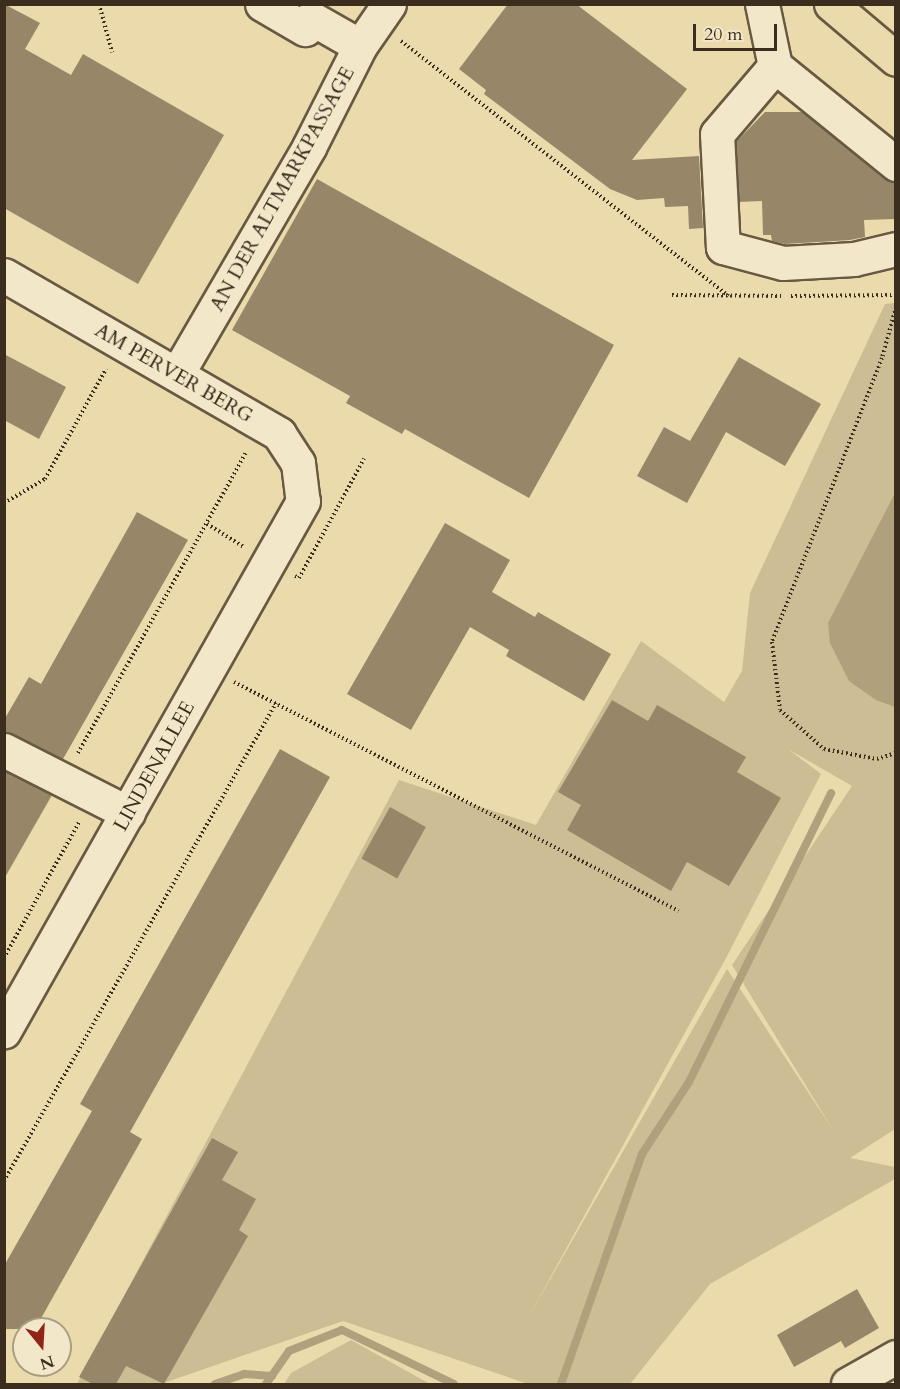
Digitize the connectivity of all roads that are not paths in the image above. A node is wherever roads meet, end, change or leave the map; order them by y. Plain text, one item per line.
1 (262, 4) edge
2 (762, 4) edge
3 (831, 4) edge
4 (375, 24) edge
5 (896, 59) edge
6 (775, 66) junction
7 (896, 164) edge
8 (896, 249) edge
9 (4, 275) edge
10 (177, 374) junction
11 (303, 501) joint
12 (4, 750) edge
13 (128, 813) junction
14 (4, 1031) edge
15 (896, 1357) edge
16 (848, 1384) edge

1 - 4 street
2 - 6 street
3 - 5 main road
4 - 10 street, AN DER ALTMARKPASSAGE
6 - 7 street
6 - 8 street
9 - 10 street, AM PERVER BERG
10 - 11 street, AM PERVER BERG
11 - 13 street, LINDENALLEE
12 - 13 street
13 - 14 street, LINDENALLEE
15 - 16 street

